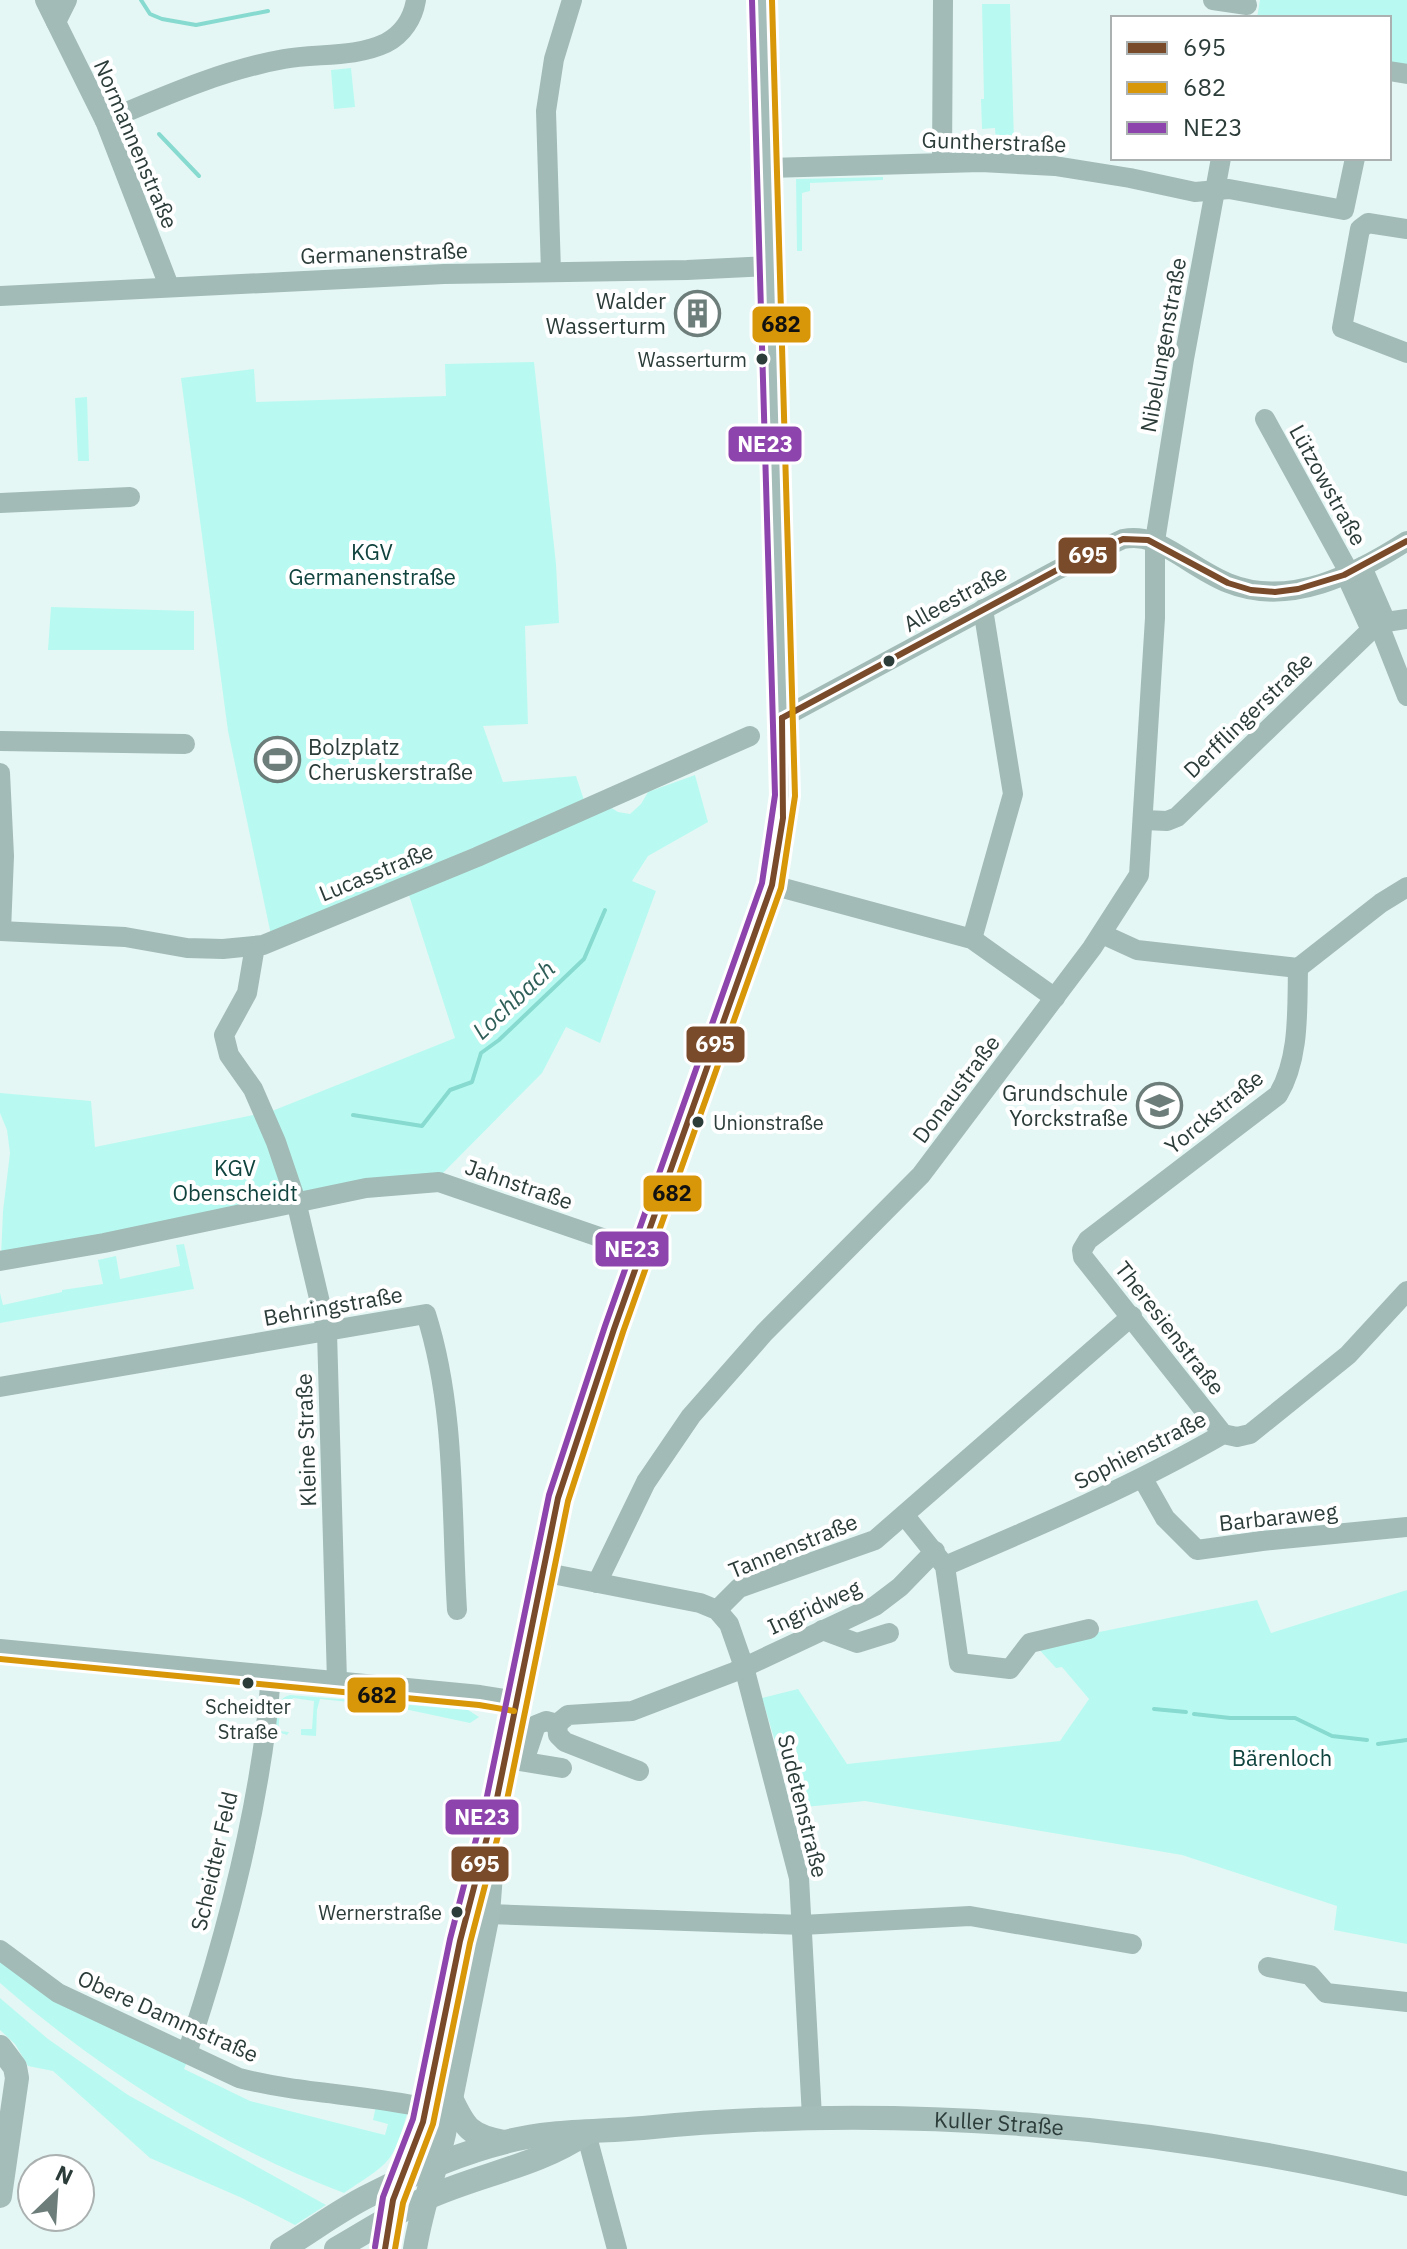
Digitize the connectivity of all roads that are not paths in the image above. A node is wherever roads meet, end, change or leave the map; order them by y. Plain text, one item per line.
1 (45, 0) edge
2 (67, 0) edge
3 (416, 0) edge
4 (572, 0) edge
5 (762, 0) edge
6 (943, 0) edge
7 (1213, 0) edge
8 (1246, 8) edge
9 (56, 22) junction
10 (105, 121) junction
11 (1221, 160) edge
12 (1355, 160) edge
13 (942, 163) junction
14 (768, 168) junction
15 (1216, 190) junction
16 (1407, 229) edge
17 (769, 266) junction
18 (551, 272) junction
19 (169, 286) junction
20 (0, 296) edge
21 (1407, 353) edge
22 (1265, 419) dead end
23 (130, 497) dead end
24 (0, 503) edge
25 (1155, 541) junction
26 (1407, 541) edge
27 (1353, 572) junction
28 (983, 609) junction
29 (1407, 619) edge
30 (1379, 626) junction
31 (1407, 696) edge
32 (782, 718) junction
33 (750, 736) dead end
34 (0, 741) edge
35 (185, 744) dead end
36 (0, 773) edge
37 (1144, 820) junction
38 (772, 885) junction
39 (1407, 887) edge
40 (0, 931) edge
41 (1102, 934) junction
42 (972, 939) junction
43 (255, 946) junction
44 (1298, 968) junction
45 (1055, 998) junction
46 (296, 1201) junction
47 (1082, 1250) joint
48 (643, 1252) junction
49 (0, 1261) edge
50 (1407, 1291) edge
51 (1132, 1316) junction
52 (327, 1332) junction
53 (0, 1387) edge
54 (1223, 1434) junction
55 (1143, 1479) junction
56 (905, 1516) junction
57 (1407, 1527) edge
58 (940, 1558) junction
59 (542, 1572) junction
60 (597, 1583) junction
61 (457, 1610) dead end
62 (717, 1610) junction
63 (1089, 1629) dead end
64 (822, 1630) junction
65 (889, 1633) dead end
66 (0, 1649) edge
67 (744, 1667) junction
68 (271, 1675) junction
69 (337, 1681) junction
70 (516, 1701) junction
71 (557, 1724) junction
72 (515, 1760) junction
73 (562, 1768) dead end
74 (639, 1771) dead end
75 (496, 1803) junction
76 (488, 1914) junction
77 (802, 1925) junction
78 (1132, 1944) dead end
79 (0, 1950) edge
80 (1268, 1967) dead end
81 (1407, 2002) edge
82 (0, 2047) edge
83 (187, 2053) junction
84 (451, 2098) junction
85 (812, 2117) junction
86 (423, 2119) junction
87 (586, 2133) junction
88 (5, 2137) edge
89 (504, 2142) junction
90 (1407, 2182) edge
91 (411, 2193) junction
92 (0, 2196) edge
93 (415, 2248) edge
94 (282, 2249) edge
95 (336, 2249) edge
96 (385, 2249) edge
97 (617, 2249) edge

1 - 9 street, Normannenstraße
2 - 9 street
3 - 10 street
4 - 18 street
5 - 14 main road
6 - 13 street
7 - 8 street
9 - 10 street, Normannenstraße
10 - 19 street, Normannenstraße
11 - 15 street, Nibelungenstraße
12 - 15 street, Guntherstraße
13 - 14 street, Guntherstraße
13 - 15 street, Guntherstraße
14 - 17 main road
15 - 25 street, Nibelungenstraße
16 - 21 street
17 - 18 street, Germanenstraße
17 - 32 main road
18 - 19 street, Germanenstraße
19 - 20 street, Germanenstraße
22 - 27 street, Lützowstraße
23 - 24 street
25 - 27 street, Lützowstraße
25 - 28 street, Alleestraße
25 - 37 street, Donaustraße
26 - 27 street, Lützowstraße
27 - 30 street
28 - 32 street, Alleestraße
28 - 42 street
29 - 30 street
30 - 31 street
30 - 37 street, Derfflingerstraße
32 - 38 main road
33 - 43 street, Lucasstraße
34 - 35 street
36 - 40 street
37 - 41 street, Donaustraße
38 - 42 street
38 - 48 main road
39 - 44 street
40 - 43 street, Lucasstraße
41 - 44 street
41 - 45 street, Donaustraße
42 - 45 street
43 - 46 street, Kleine Straße
44 - 47 street, Yorckstraße
45 - 60 street, Donaustraße
46 - 48 street, Jahnstraße
46 - 49 street, Jahnstraße
46 - 52 street, Kleine Straße
47 - 51 street, Theresienstraße
48 - 59 main road
50 - 54 street, Sophienstraße
51 - 54 street, Theresienstraße
51 - 56 street, Tannenstraße
52 - 53 street, Behringstraße
52 - 61 street, Behringstraße
52 - 69 street, Kleine Straße
54 - 55 street, Sophienstraße
55 - 57 street, Barbaraweg
55 - 58 street, Sophienstraße
56 - 58 street
56 - 62 street, Tannenstraße
58 - 63 street
58 - 64 street, Ingridweg
59 - 60 street, Tannenstraße
59 - 70 main road
60 - 62 street, Tannenstraße
62 - 67 street, Sudetenstraße
64 - 65 street
64 - 67 street, Ingridweg
66 - 68 street
67 - 71 street, Ingridweg
67 - 77 street, Sudetenstraße
68 - 69 street
68 - 83 street, Scheidter Feld
69 - 70 street
70 - 72 main road
71 - 72 street, Ingridweg
71 - 74 street
72 - 73 street
72 - 75 main road
75 - 76 main road
75 - 86 main road
76 - 77 street
76 - 84 main road
77 - 78 street
77 - 85 street, Sudetenstraße
79 - 83 street, Obere Dammstraße
80 - 81 street
82 - 88 main road
83 - 86 street, Obere Dammstraße
84 - 89 main road
84 - 91 main road
85 - 87 main road, Kuller Straße
85 - 90 main road, Kuller Straße
86 - 91 main road
87 - 89 main road, Kuller Straße
87 - 91 main road, Kuller Straße
87 - 97 street
88 - 92 main road
89 - 91 main road, Kuller Straße
91 - 93 main road
91 - 94 main road
91 - 95 main road
91 - 96 main road

